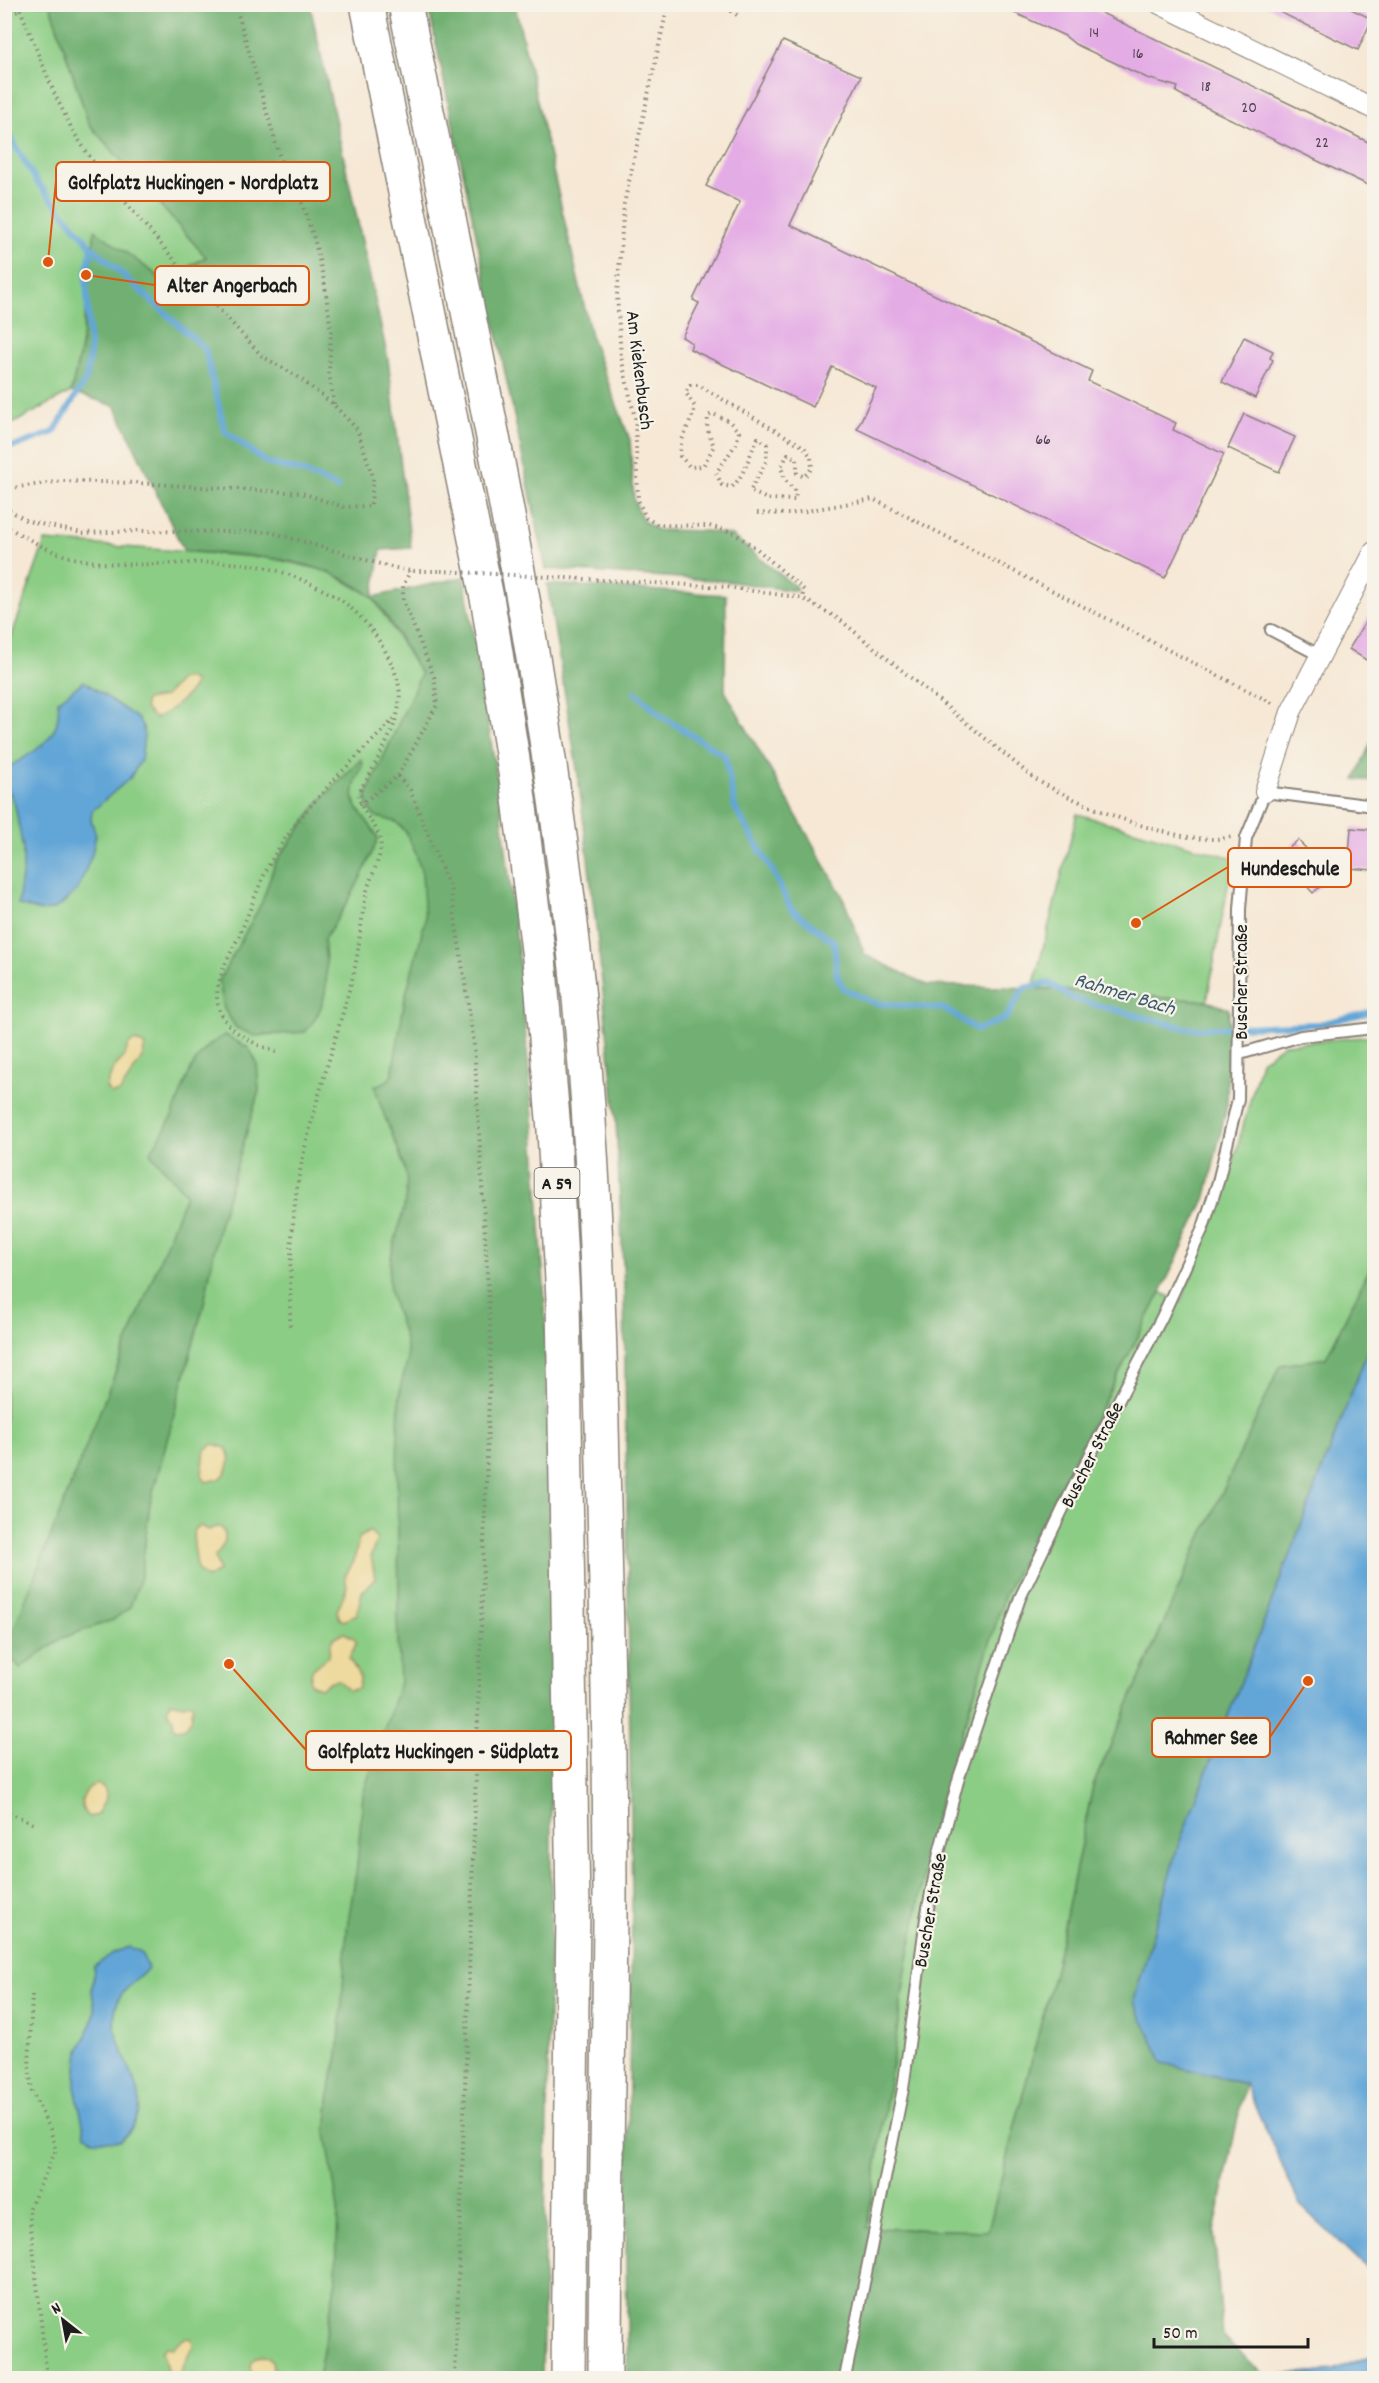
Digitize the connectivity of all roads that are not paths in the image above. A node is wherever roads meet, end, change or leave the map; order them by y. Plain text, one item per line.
1 (367, 4) edge
2 (405, 4) edge
3 (1160, 4) edge
4 (1374, 109) edge
5 (1374, 552) edge
6 (1271, 630) dead end
7 (1319, 655) junction
8 (1265, 792) junction
9 (1374, 806) edge
10 (1374, 1028) edge
11 (1240, 1054) junction
12 (568, 2379) edge
13 (605, 2379) edge
14 (845, 2379) edge

1 - 12 highway, A 59
2 - 13 highway, A 59
3 - 4 street
5 - 7 street, Buscher Straße
6 - 7 lane
7 - 8 street, Buscher Straße
8 - 9 lane
8 - 11 lane, Buscher Straße
10 - 11 lane
11 - 14 lane, Buscher Straße

